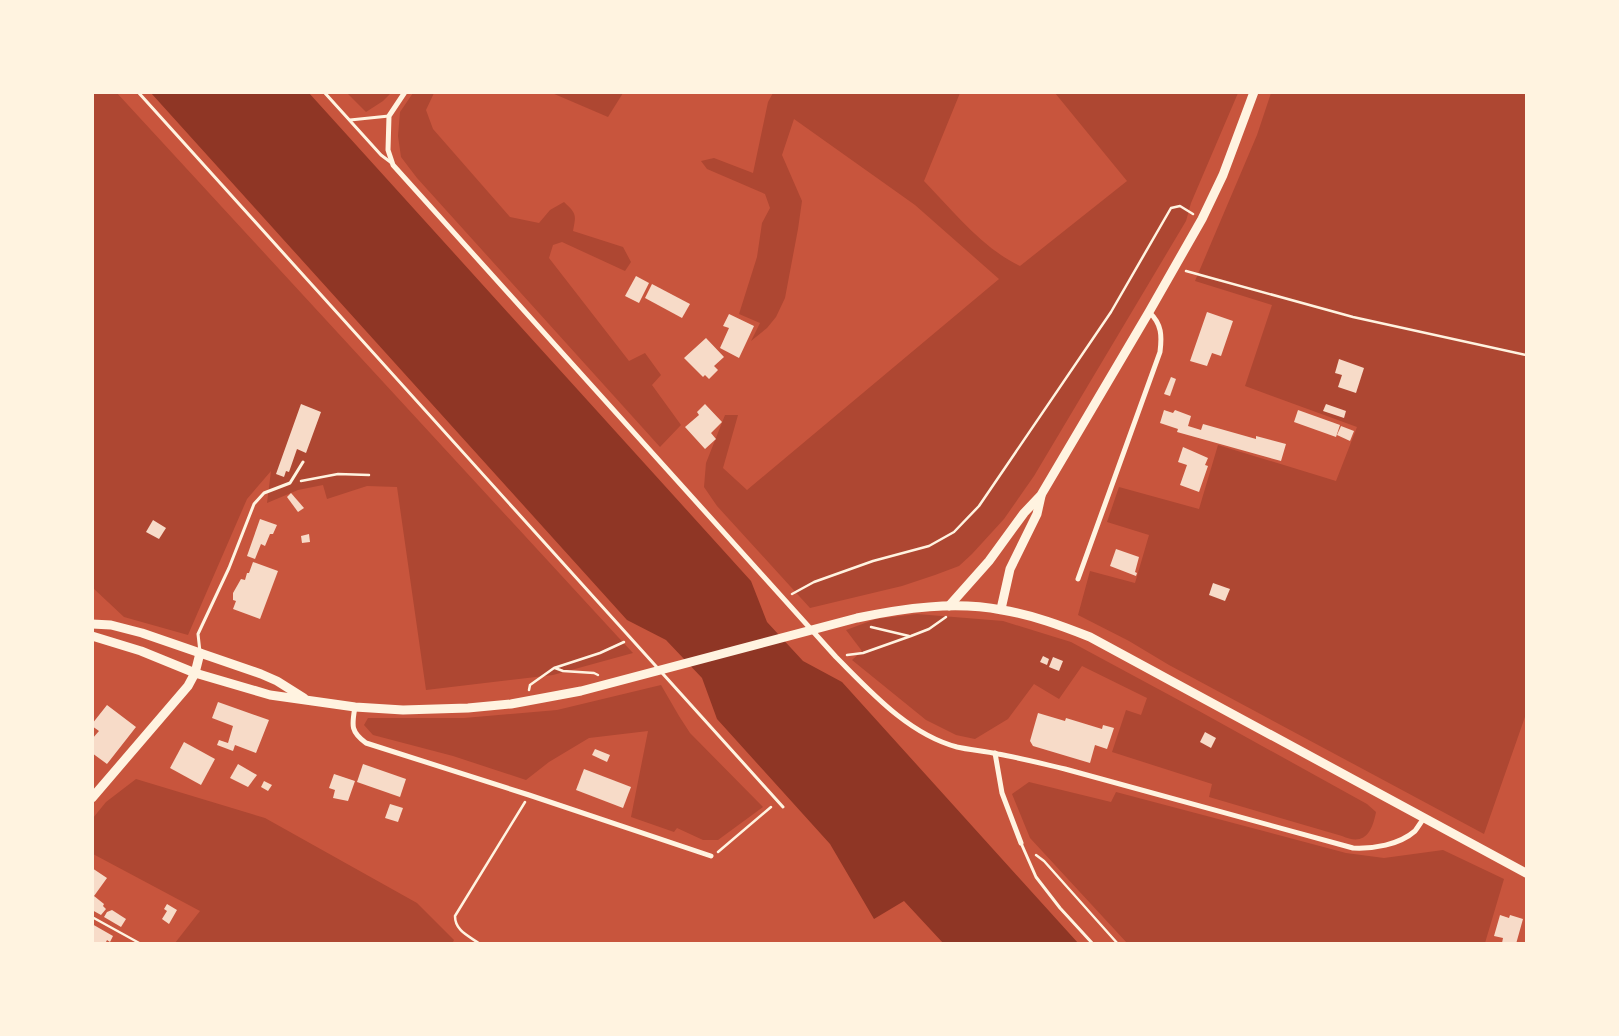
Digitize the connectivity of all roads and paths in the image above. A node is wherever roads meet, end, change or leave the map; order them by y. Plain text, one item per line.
1 (138, 92) edge
2 (324, 92) edge
3 (405, 92) edge
4 (1254, 92) edge
5 (389, 116) junction
6 (349, 120) junction
7 (393, 165) junction
8 (1202, 219) junction
9 (1174, 268) junction
10 (1149, 312) junction
11 (1526, 355) edge
12 (303, 462) dead end
13 (369, 475) dead end
14 (290, 483) junction
15 (1041, 495) junction
16 (1078, 579) dead end
17 (785, 599) junction
18 (949, 606) junction
19 (1001, 609) junction
20 (858, 618) junction
21 (92, 624) edge
22 (92, 636) edge
23 (910, 636) junction
24 (631, 638) junction
25 (200, 653) junction
26 (848, 655) dead end
27 (554, 668) junction
28 (195, 673) junction
29 (612, 683) junction
30 (306, 699) junction
31 (528, 702) junction
32 (355, 707) junction
33 (994, 753) junction
34 (529, 795) junction
35 (92, 798) edge
36 (778, 801) junction
37 (783, 807) dead end
38 (1424, 818) junction
39 (1021, 843) junction
40 (711, 856) joint
41 (1526, 873) edge
42 (92, 917) edge
43 (141, 944) edge
44 (480, 944) edge
45 (1093, 944) edge
46 (1118, 944) edge

1 - 24 lane
2 - 6 lane
3 - 5 street
4 - 8 street
5 - 6 lane
5 - 7 street
6 - 7 lane
7 - 17 street
8 - 9 street
8 - 17 path
9 - 10 street
9 - 11 path
10 - 15 street
10 - 16 street
12 - 14 lane
13 - 14 path
14 - 25 lane
15 - 18 street
15 - 19 street
17 - 33 street
18 - 19 street
18 - 20 street
18 - 23 path
19 - 38 street
20 - 23 path
20 - 29 street
21 - 25 street
22 - 28 street
23 - 26 path
24 - 27 path
24 - 36 lane
25 - 28 street
25 - 30 street
27 - 29 path
27 - 31 path
28 - 30 street
28 - 35 street
29 - 31 street
30 - 32 street
31 - 32 street
32 - 34 street
33 - 38 street
33 - 39 street
34 - 40 street
34 - 44 path
36 - 37 lane
36 - 40 path
38 - 41 street
39 - 45 lane
39 - 46 path
42 - 43 path

